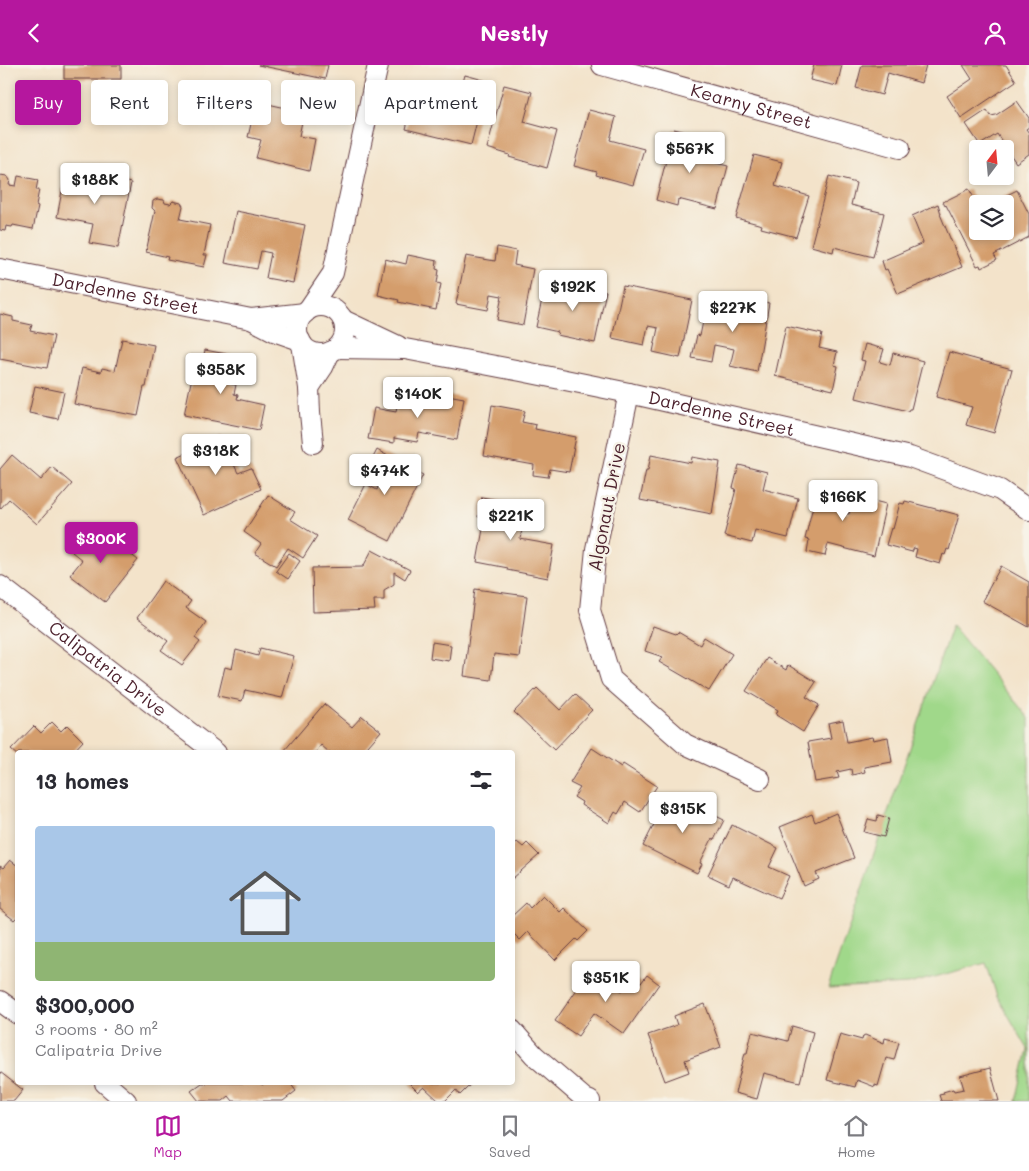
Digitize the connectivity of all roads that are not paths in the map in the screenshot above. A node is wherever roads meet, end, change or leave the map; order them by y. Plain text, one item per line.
1 (378, 65) edge
2 (602, 65) edge
3 (900, 148) dead end
4 (0, 269) edge
5 (333, 273) junction
6 (306, 311) junction
7 (342, 318) junction
8 (251, 319) junction
9 (301, 342) junction
10 (404, 349) junction
11 (334, 350) junction
12 (310, 389) junction
13 (629, 393) junction
14 (313, 443) dead end
15 (1029, 510) edge
16 (0, 586) edge
17 (212, 750) edge
18 (760, 779) dead end
19 (0, 1001) edge
20 (15, 1013) edge
21 (515, 1033) edge
22 (107, 1085) edge
23 (126, 1101) edge
24 (590, 1101) edge

1 - 5 street
2 - 3 street, Kearny Street
4 - 8 street, Dardenne Street
5 - 6 street
5 - 7 street
6 - 7 street
6 - 8 street, Dardenne Street
6 - 9 street
7 - 10 street, Dardenne Street
7 - 11 street
8 - 9 street, Dardenne Street
9 - 11 street
9 - 12 street
10 - 11 street, Dardenne Street
10 - 13 street, Dardenne Street
11 - 12 street
12 - 14 street
13 - 15 street, Dardenne Street
13 - 18 street, Algonaut Drive
16 - 17 street, Calipatria Drive
19 - 20 street
21 - 24 street
22 - 23 street

